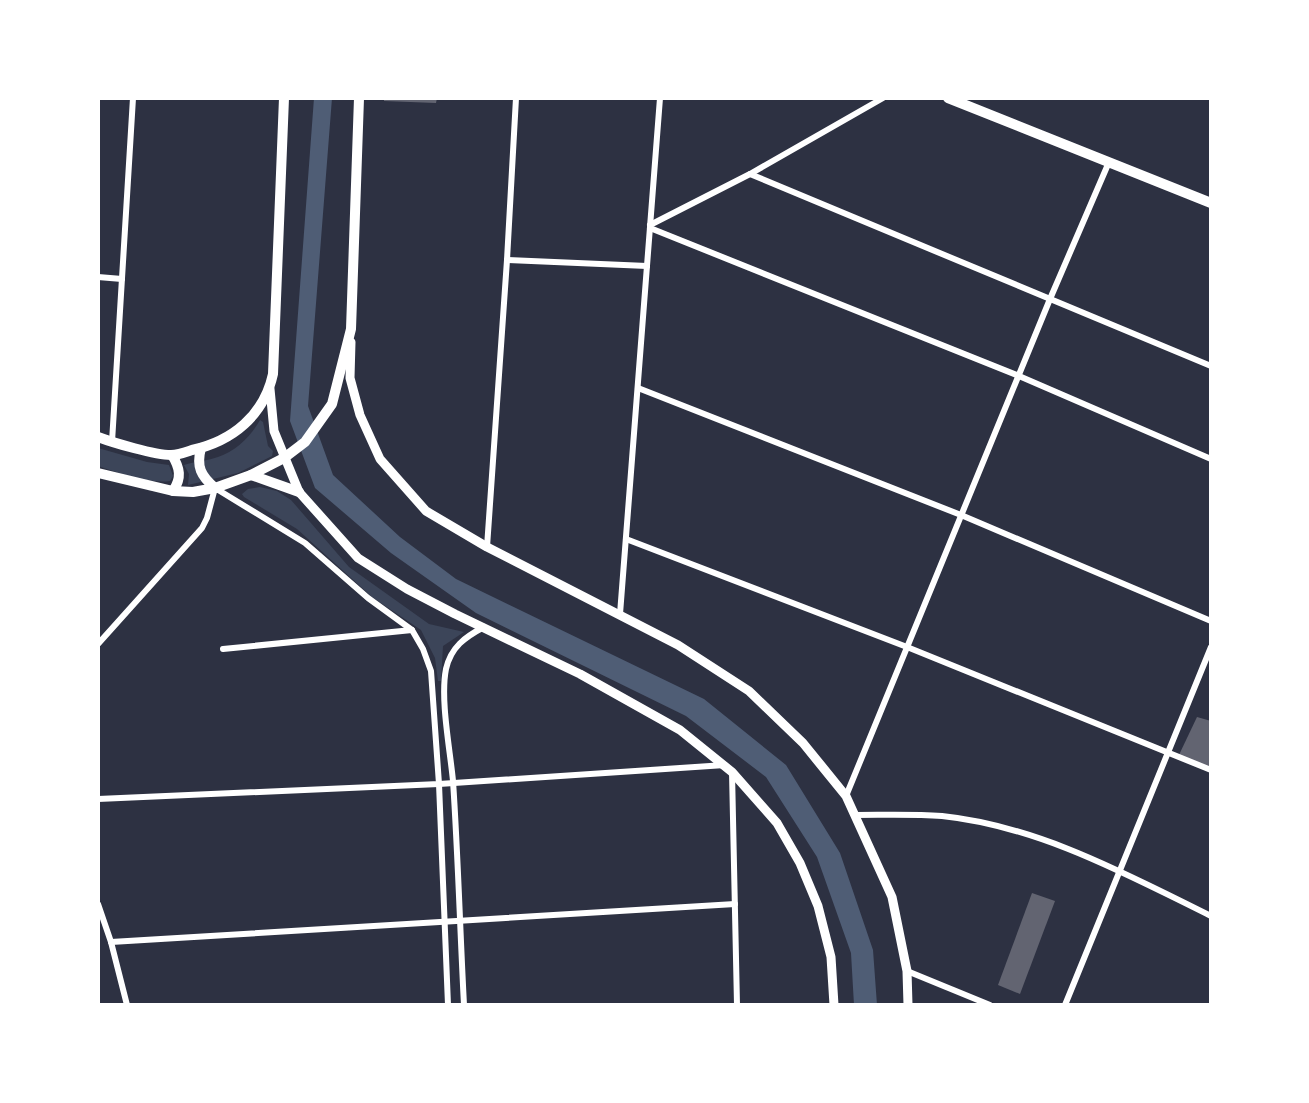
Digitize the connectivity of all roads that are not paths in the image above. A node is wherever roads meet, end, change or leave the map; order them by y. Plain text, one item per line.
1 (133, 98) edge
2 (284, 98) edge
3 (359, 98) edge
4 (516, 98) edge
5 (660, 98) edge
6 (883, 98) edge
7 (948, 98) edge
8 (1109, 162) junction
9 (750, 174) junction
10 (1211, 203) edge
11 (650, 227) junction
12 (508, 260) junction
13 (647, 265) junction
14 (98, 276) edge
15 (122, 279) junction
16 (1050, 299) junction
17 (351, 329) junction
18 (1211, 366) edge
19 (1020, 376) junction
20 (638, 388) junction
21 (270, 389) junction
22 (98, 437) edge
23 (112, 442) junction
24 (201, 448) junction
25 (172, 455) junction
26 (284, 458) junction
27 (1211, 459) edge
28 (98, 473) edge
29 (251, 475) junction
30 (215, 488) junction
31 (173, 491) junction
32 (299, 492) junction
33 (961, 515) junction
34 (626, 540) junction
35 (487, 547) junction
36 (620, 614) junction
37 (1211, 621) edge
38 (484, 628) junction
39 (412, 630) junction
40 (98, 644) edge
41 (1211, 647) edge
42 (907, 648) junction
43 (223, 649) dead end
44 (1167, 753) junction
45 (729, 768) junction
46 (1211, 770) edge
47 (453, 782) junction
48 (439, 784) junction
49 (846, 796) junction
50 (98, 799) edge
51 (856, 815) junction
52 (1121, 871) junction
53 (98, 904) edge
54 (735, 904) junction
55 (1211, 916) edge
56 (460, 921) junction
57 (444, 923) junction
58 (101, 924) edge
59 (111, 942) junction
60 (907, 971) junction
61 (127, 1005) edge
62 (448, 1005) edge
63 (464, 1005) edge
64 (737, 1005) edge
65 (834, 1005) edge
66 (908, 1005) edge
67 (990, 1005) edge
68 (1065, 1005) edge

1 - 15 street
2 - 21 main road
3 - 17 main road
4 - 12 street
5 - 11 street
6 - 9 street
7 - 8 main road
8 - 10 main road
8 - 16 street
9 - 11 street
9 - 16 street
11 - 13 street
11 - 19 street
12 - 13 street
12 - 35 street
13 - 20 street
14 - 15 street
15 - 23 street
16 - 18 street
16 - 19 street
17 - 26 main road
17 - 35 main road
19 - 27 street
19 - 33 street
20 - 33 street
20 - 34 street
21 - 24 main road
21 - 26 main road
22 - 23 main road
23 - 25 main road
24 - 25 main road
24 - 30 main road
25 - 31 main road
26 - 29 main road
26 - 32 main road
28 - 31 main road
29 - 30 main road
29 - 32 main road
30 - 31 main road
30 - 39 street
30 - 40 street
32 - 38 main road
33 - 37 street
33 - 42 street
34 - 36 street
34 - 42 street
35 - 36 main road
36 - 49 main road
38 - 45 main road
38 - 47 street
39 - 43 street
39 - 48 street
41 - 44 street
42 - 44 street
42 - 49 street
44 - 46 street
44 - 52 street
45 - 47 street
45 - 54 street
45 - 65 main road
47 - 48 street
47 - 56 street
48 - 50 street
48 - 57 street
49 - 51 main road
51 - 52 street
51 - 60 main road
52 - 55 street
52 - 68 street
53 - 58 street
54 - 56 street
54 - 64 street
56 - 57 street
56 - 63 street
57 - 59 street
57 - 62 street
58 - 59 street
59 - 61 street
60 - 66 main road
60 - 67 street

